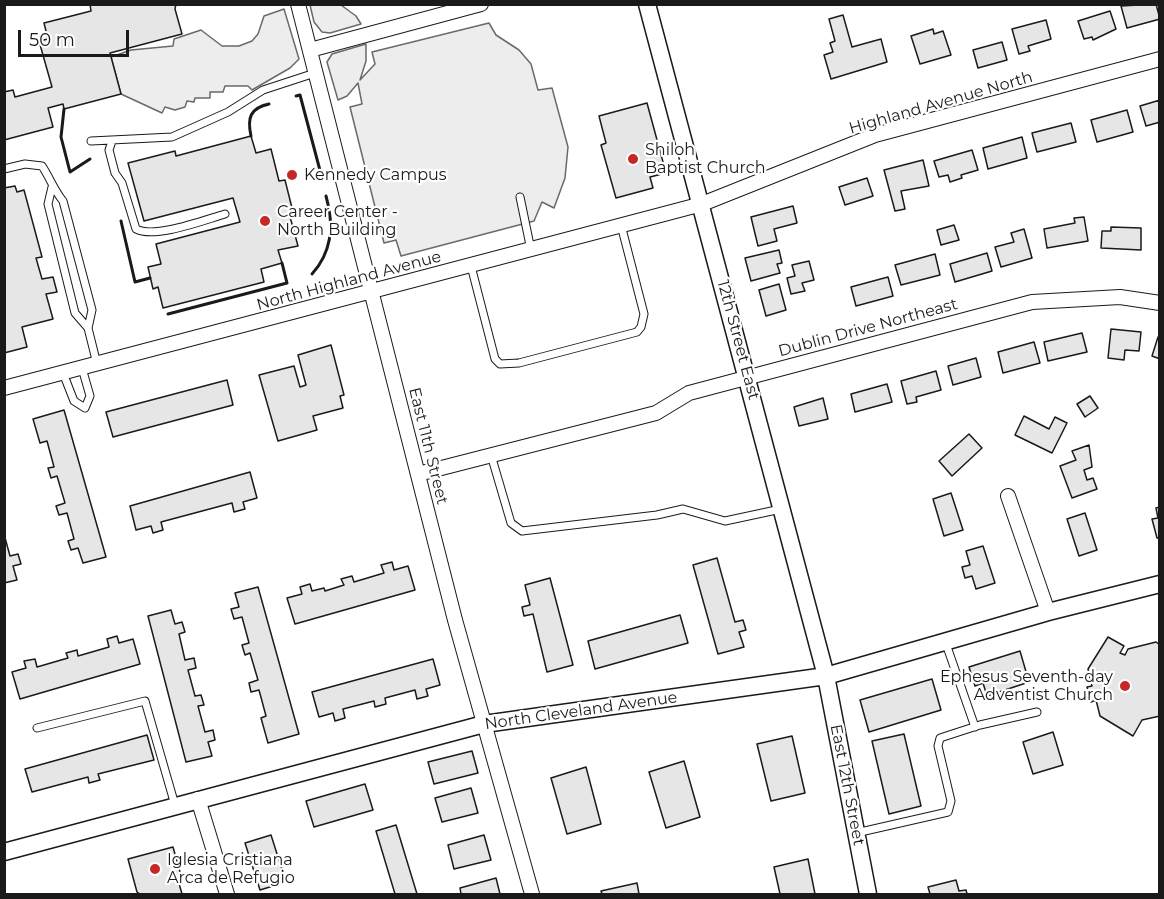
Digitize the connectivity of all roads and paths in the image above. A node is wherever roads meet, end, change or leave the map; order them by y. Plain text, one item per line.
1 (298, 4) edge
2 (481, 4) edge
3 (647, 4) edge
4 (310, 50) junction
5 (1160, 59) edge
6 (315, 73) junction
7 (91, 141) dead end
8 (112, 141) junction
9 (4, 169) edge
10 (52, 187) junction
11 (520, 197) dead end
12 (702, 204) junction
13 (225, 214) dead end
14 (621, 225) junction
15 (531, 250) junction
16 (471, 266) junction
17 (373, 292) junction
18 (1160, 303) edge
19 (88, 328) junction
20 (97, 364) junction
21 (82, 368) junction
22 (63, 373) junction
23 (749, 378) junction
24 (4, 388) edge
25 (491, 455) junction
26 (418, 474) junction
27 (1008, 496) dead end
28 (781, 509) junction
29 (1160, 584) edge
30 (1048, 612) junction
31 (945, 641) junction
32 (826, 676) junction
33 (1037, 712) dead end
34 (484, 724) junction
35 (975, 727) junction
36 (37, 728) dead end
37 (198, 799) junction
38 (175, 805) junction
39 (856, 833) junction
40 (4, 852) edge
41 (227, 894) edge
42 (532, 894) edge
43 (868, 894) edge

1 - 4 street, East 11th Street
2 - 4 street
3 - 12 street, 12th Street East
4 - 6 street, East 11th Street
5 - 12 street, Highland Avenue North
6 - 8 lane
6 - 17 street, East 11th Street
7 - 8 lane
8 - 13 lane
9 - 10 lane
10 - 19 lane
10 - 19 lane
11 - 15 lane
12 - 14 street, North Highland Avenue
12 - 23 street, 12th Street East
14 - 15 street, North Highland Avenue
14 - 16 lane
15 - 16 street, North Highland Avenue
16 - 17 street, North Highland Avenue
17 - 20 street, North Highland Avenue
17 - 26 street, East 11th Street
18 - 23 street, Dublin Drive Northeast
19 - 20 lane
20 - 21 street, North Highland Avenue
21 - 22 street, North Highland Avenue
21 - 22 lane
22 - 24 street, North Highland Avenue
23 - 25 street, Dublin Drive Northeast
23 - 28 street, 12th Street East
25 - 26 street, Dublin Drive Northeast
25 - 28 lane
26 - 34 street, East 11th Street
27 - 30 street
28 - 32 street, 12th Street East
29 - 30 street, North Cleveland Avenue
30 - 31 street, North Cleveland Avenue
31 - 32 street, North Cleveland Avenue
31 - 35 lane
32 - 34 street, North Cleveland Avenue
32 - 39 street, East 12th Street
33 - 35 lane
34 - 37 street, North Cleveland Avenue
34 - 42 street, East 11th Street
35 - 39 lane
36 - 38 lane
37 - 38 street, North Cleveland Avenue
37 - 41 street
38 - 40 street, North Cleveland Avenue
39 - 43 street, East 12th Street

